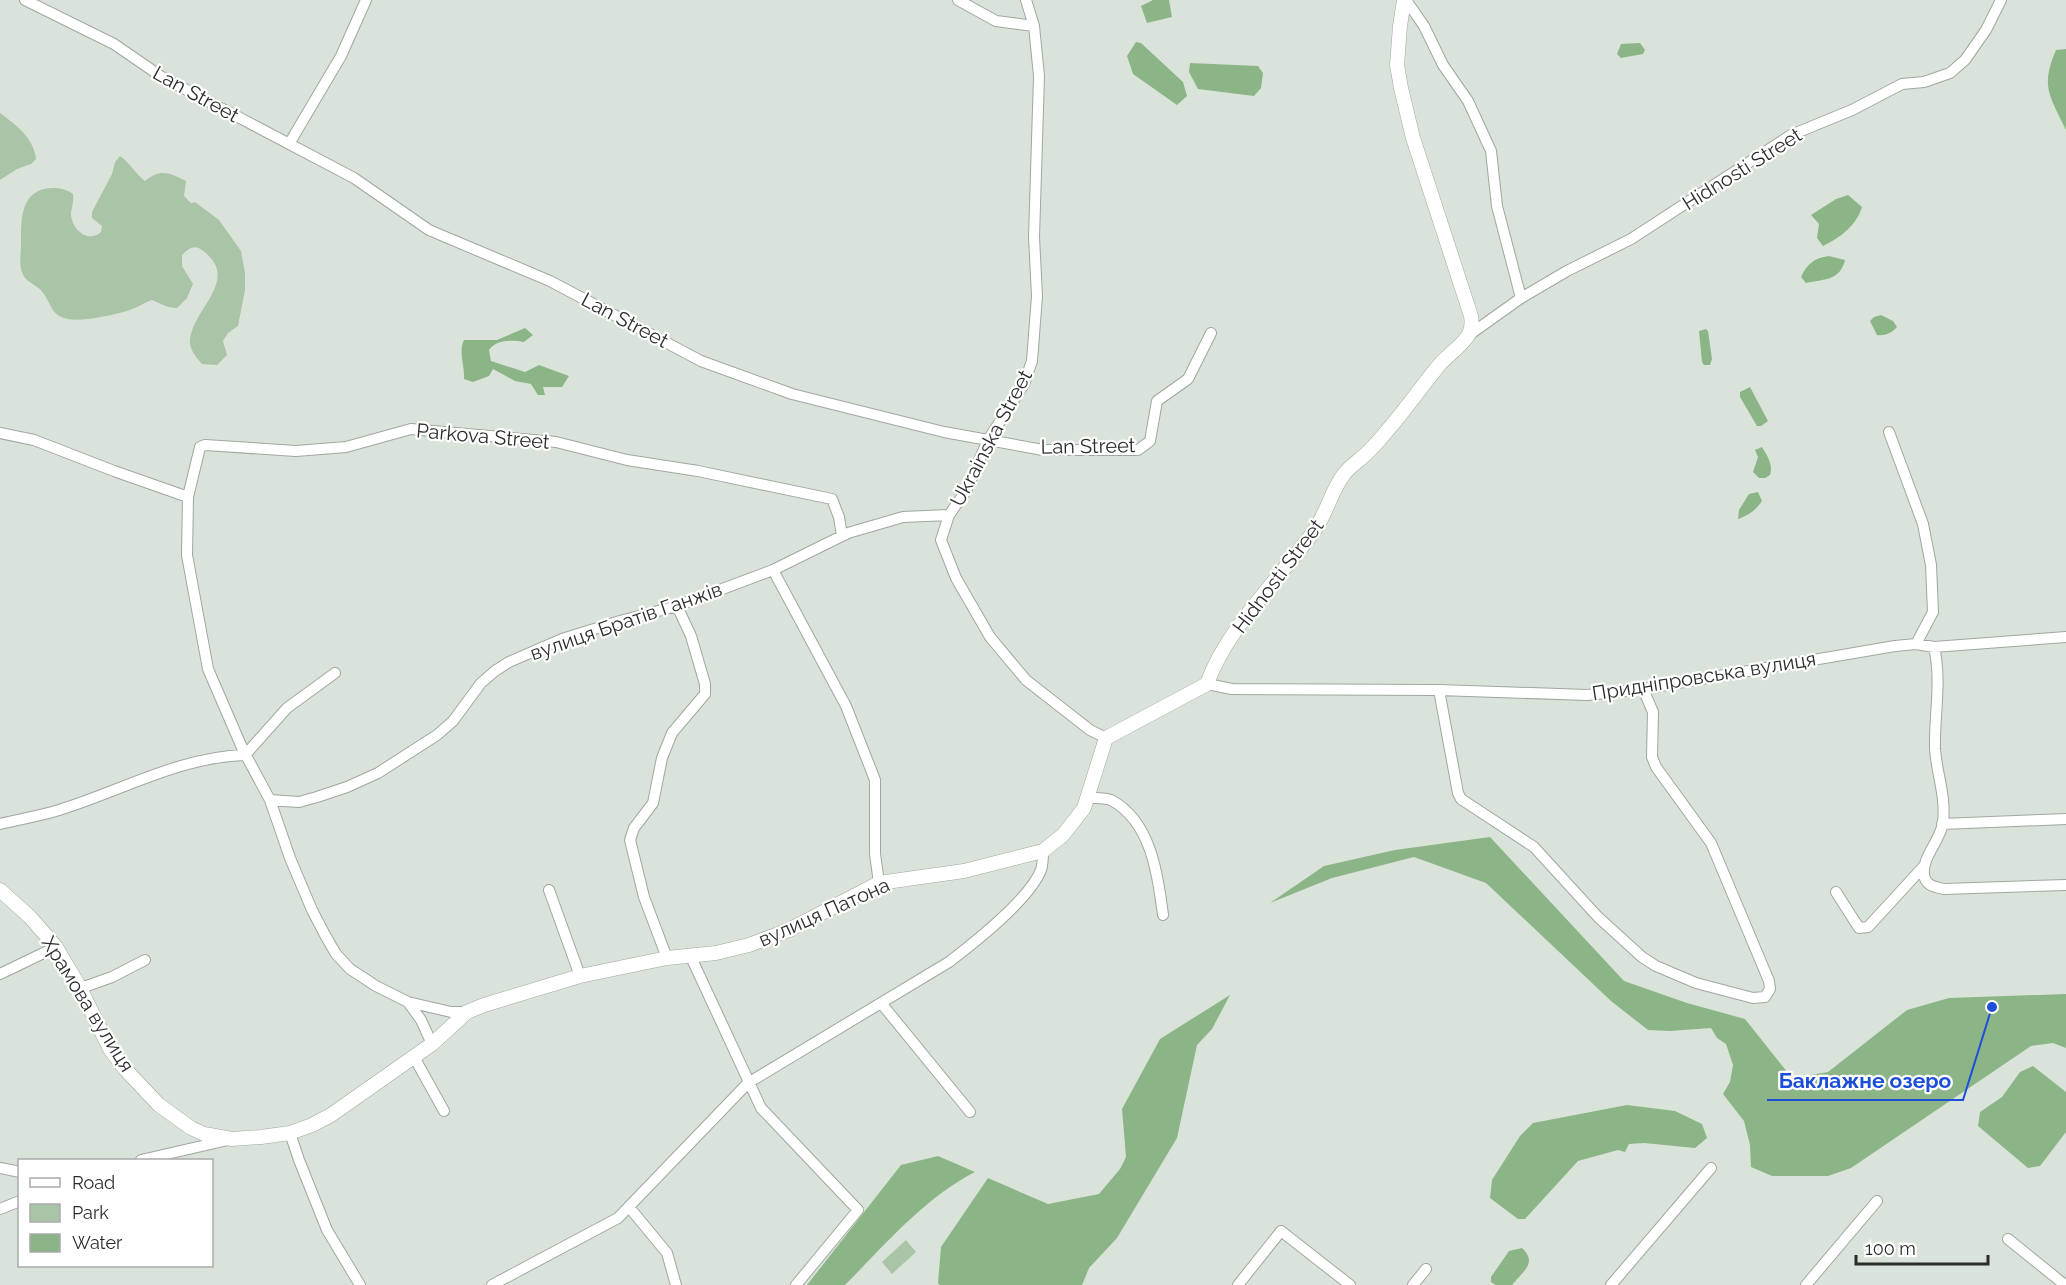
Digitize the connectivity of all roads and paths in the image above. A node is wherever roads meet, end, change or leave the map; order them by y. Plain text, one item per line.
1 (25, 0) edge
2 (366, 0) edge
3 (958, 0) edge
4 (1026, 0) edge
5 (1405, 0) edge
6 (2001, 0) edge
7 (1034, 26) junction
8 (289, 144) junction
9 (1521, 298) junction
10 (1211, 333) dead end
11 (1468, 335) junction
12 (1888, 432) dead end
13 (0, 433) edge
14 (988, 440) junction
15 (188, 497) junction
16 (949, 515) junction
17 (842, 536) junction
18 (773, 570) junction
19 (677, 606) junction
20 (2066, 637) edge
21 (1916, 644) junction
22 (1934, 647) junction
23 (335, 673) dead end
24 (1207, 684) junction
25 (1643, 688) junction
26 (1439, 690) junction
27 (1106, 738) junction
28 (245, 755) junction
29 (1088, 798) junction
30 (270, 800) junction
31 (2066, 819) edge
32 (0, 824) edge
33 (1942, 824) junction
34 (1043, 851) junction
35 (1924, 866) junction
36 (879, 883) junction
37 (2066, 885) edge
38 (0, 890) edge
39 (549, 890) dead end
40 (1836, 892) dead end
41 (1163, 915) dead end
42 (56, 947) junction
43 (690, 955) junction
44 (667, 958) junction
45 (145, 960) dead end
46 (0, 974) edge
47 (579, 976) junction
48 (81, 988) junction
49 (408, 1002) junction
50 (881, 1003) junction
51 (467, 1012) junction
52 (432, 1044) junction
53 (414, 1058) junction
54 (748, 1083) junction
55 (444, 1111) dead end
56 (970, 1112) dead end
57 (290, 1132) junction
58 (232, 1139) junction
59 (149, 1159) edge
60 (0, 1168) edge
61 (1711, 1168) dead end
62 (18, 1172) edge
63 (1877, 1200) dead end
64 (18, 1202) edge
65 (629, 1207) junction
66 (0, 1209) edge
67 (2008, 1239) dead end
68 (1426, 1269) dead end
69 (360, 1285) edge
70 (492, 1285) edge
71 (676, 1285) edge
72 (796, 1285) edge
73 (1238, 1285) edge
74 (1350, 1285) edge
75 (1413, 1285) edge
76 (1611, 1285) edge
77 (1806, 1285) edge
78 (2065, 1285) edge

1 - 8 street, Lan Street
2 - 8 street
3 - 7 street
4 - 7 street, Ukrainska Street
5 - 9 street
5 - 11 street
6 - 9 street, Hidnosti Street
7 - 14 street, Ukrainska Street
8 - 14 street, Lan Street
9 - 11 street, Hidnosti Street
10 - 14 street, Lan Street
11 - 24 street, Hidnosti Street
12 - 21 street
13 - 15 street
14 - 16 street, Ukrainska Street
15 - 17 street, Parkova Street
15 - 28 street
16 - 17 street, вулиця Братів Ганжів
16 - 27 street, Ukrainska Street
17 - 18 street, вулиця Братів Ганжів
18 - 19 street, вулиця Братів Ганжів
18 - 36 street
19 - 30 street, вулиця Братів Ганжів
19 - 44 street
20 - 22 street, Придніпровська вулиця
21 - 22 street, Придніпровська вулиця
21 - 25 street, Придніпровська вулиця
22 - 33 street
23 - 28 street
24 - 26 street, Придніпровська вулиця
24 - 27 street
25 - 26 street, Придніпровська вулиця
25 - 26 street
27 - 29 street
28 - 30 street
28 - 32 street
29 - 34 street
29 - 41 street
30 - 49 street
31 - 33 street
33 - 35 street
34 - 36 street, вулиця Патона
34 - 50 street
35 - 37 street
35 - 40 street
36 - 43 street, вулиця Патона
38 - 42 street, Храмова вулиця
39 - 47 street
42 - 46 street
42 - 48 street, Храмова вулиця
43 - 44 street, вулиця Патона
43 - 54 street
44 - 47 street, вулиця Патона
45 - 48 street
47 - 51 street, вулиця Патона
48 - 58 street, Храмова вулиця
49 - 51 street, вулиця Патона
49 - 52 street
50 - 54 street
50 - 56 street
51 - 52 street, вулиця Патона
52 - 53 street, вулиця Патона
53 - 55 street
53 - 57 street, вулиця Патона
54 - 65 street
54 - 72 street
57 - 58 street, Храмова вулиця
57 - 69 street
58 - 59 street
60 - 62 street
61 - 76 street
63 - 77 street
64 - 66 street
65 - 70 street
65 - 71 street
67 - 78 street
68 - 75 street
73 - 74 street

